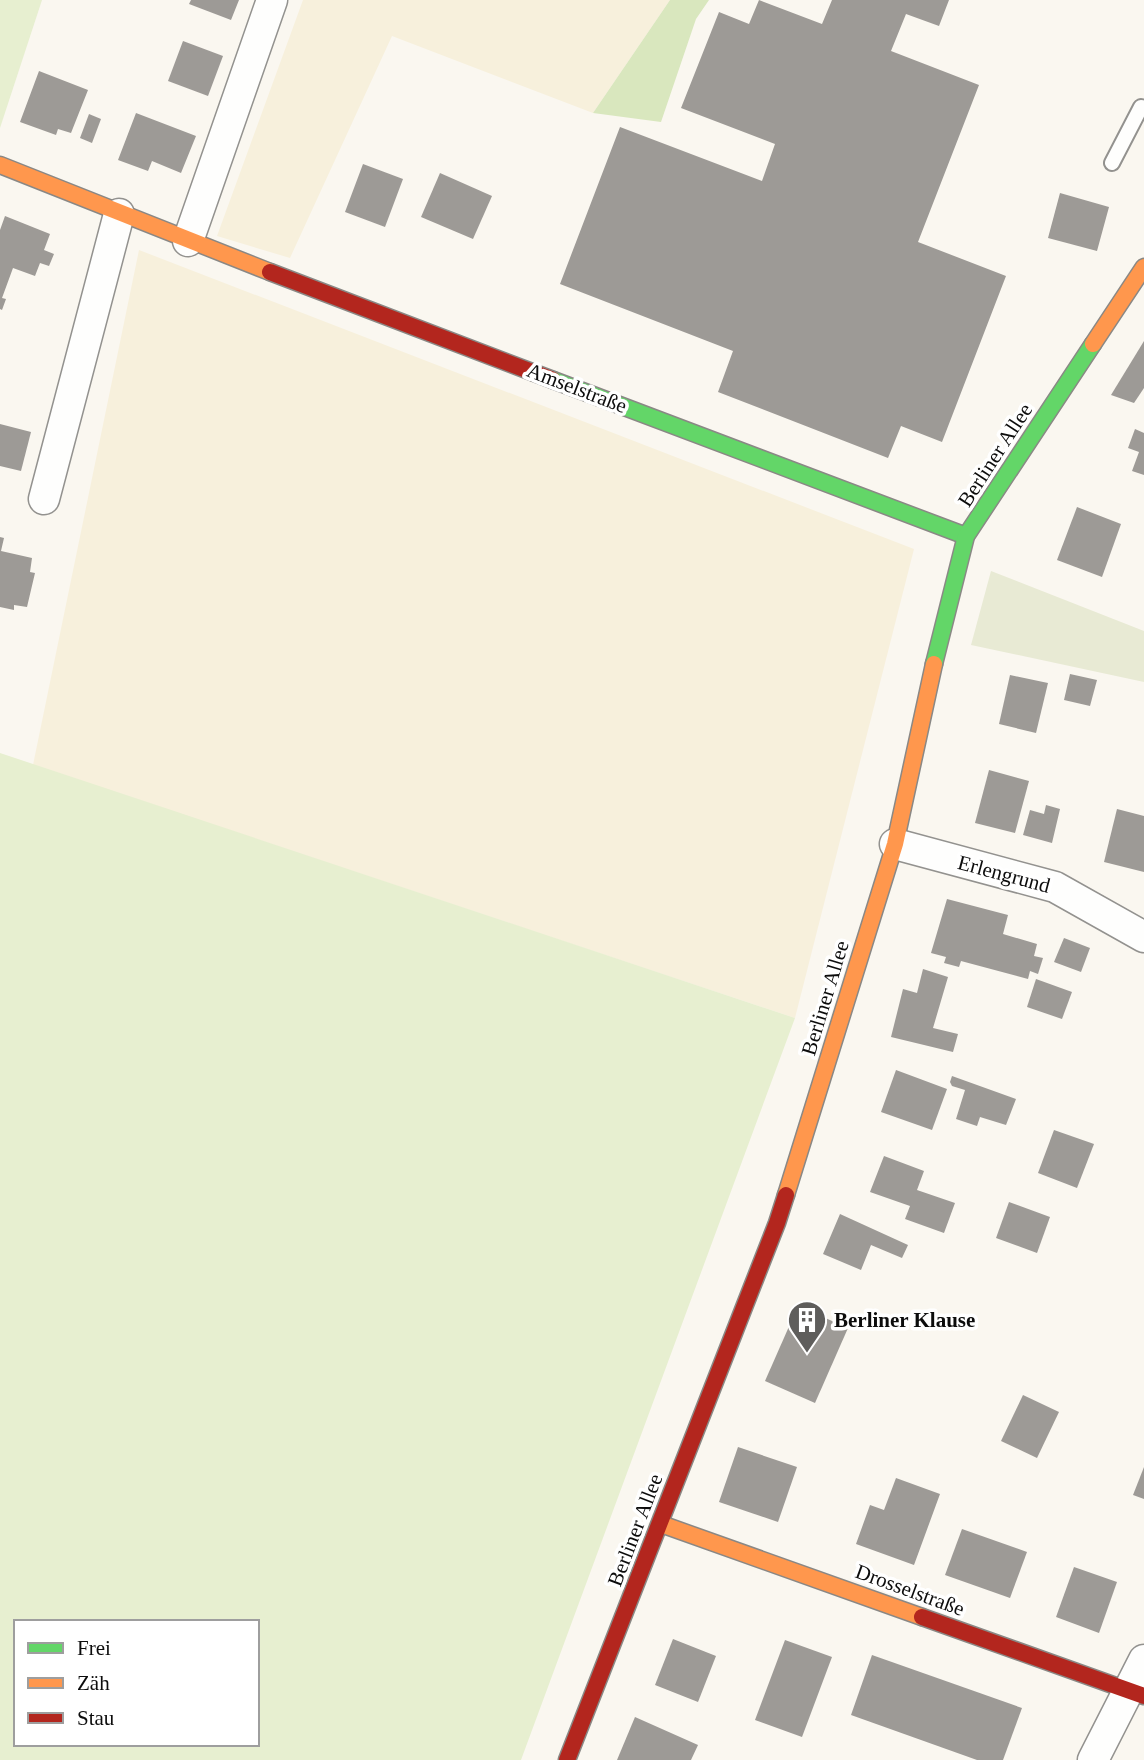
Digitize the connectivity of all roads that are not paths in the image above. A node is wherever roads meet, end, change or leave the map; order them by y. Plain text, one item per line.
1 (272, 0) edge
2 (1144, 108) edge
3 (1112, 163) dead end
4 (0, 165) edge
5 (119, 214) junction
6 (188, 241) junction
7 (1143, 270) edge
8 (44, 499) dead end
9 (966, 536) junction
10 (895, 844) junction
11 (1144, 936) edge
12 (661, 1524) junction
13 (1144, 1660) edge
14 (1136, 1693) edge
15 (567, 1760) edge
16 (1093, 1760) edge

1 - 6 street
2 - 3 lane
4 - 5 street, Amselstraße
5 - 6 street, Amselstraße
5 - 8 street
6 - 9 street, Amselstraße
7 - 9 street, Berliner Allee
9 - 10 street, Berliner Allee
10 - 11 street, Erlengrund
10 - 12 street, Berliner Allee
12 - 14 street, Drosselstraße
12 - 15 street, Berliner Allee
13 - 14 street
14 - 16 street

